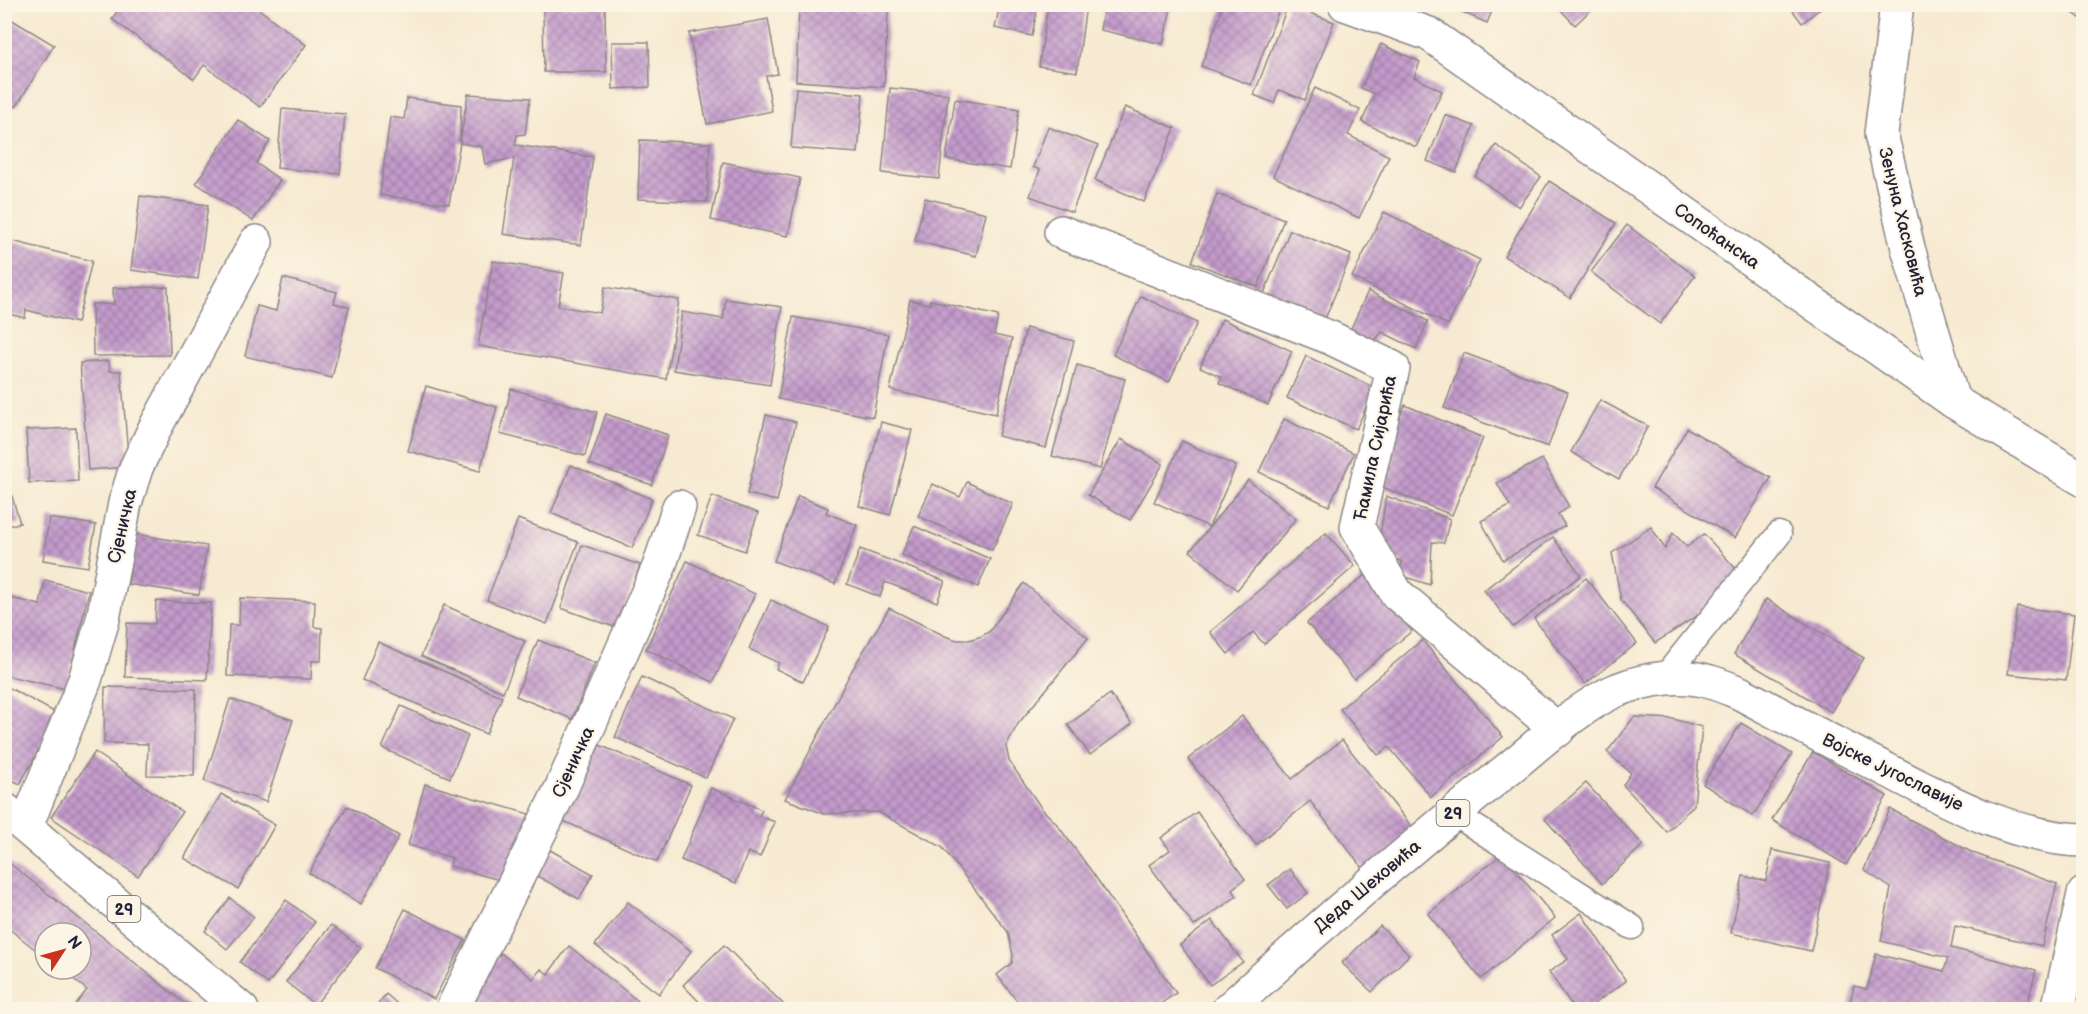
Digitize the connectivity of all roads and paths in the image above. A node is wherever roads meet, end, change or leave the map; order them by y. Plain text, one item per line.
1 (1346, 4) edge
2 (1897, 4) edge
3 (1061, 232) dead end
4 (256, 242) dead end
5 (1953, 401) junction
6 (2084, 480) edge
7 (679, 507) dead end
8 (1779, 534) dead end
9 (1664, 678) junction
10 (1710, 681) joint
11 (1558, 729) junction
12 (1453, 813) junction
13 (15, 818) edge
14 (2084, 840) edge
15 (2084, 894) edge
16 (1632, 927) dead end
17 (242, 1010) edge
18 (452, 1010) edge
19 (1228, 1010) edge
20 (2058, 1010) edge

1 - 5 street, Сопоћанска
2 - 5 street, Зенуна Хасковића
3 - 11 street, Ћамила Сијарића
4 - 13 street, Сјеничка
5 - 6 street, Сопоћанска
7 - 18 street, Сјеничка
8 - 9 lane
9 - 10 street, Деда Шеховића / 29
9 - 11 street, Деда Шеховића / 29
10 - 14 street, Војске Југославије / 29
11 - 12 street, Деда Шеховића / 29
12 - 16 lane
12 - 19 street, Деда Шеховића / 29
13 - 17 street, Сјеничка / 29
15 - 20 street

